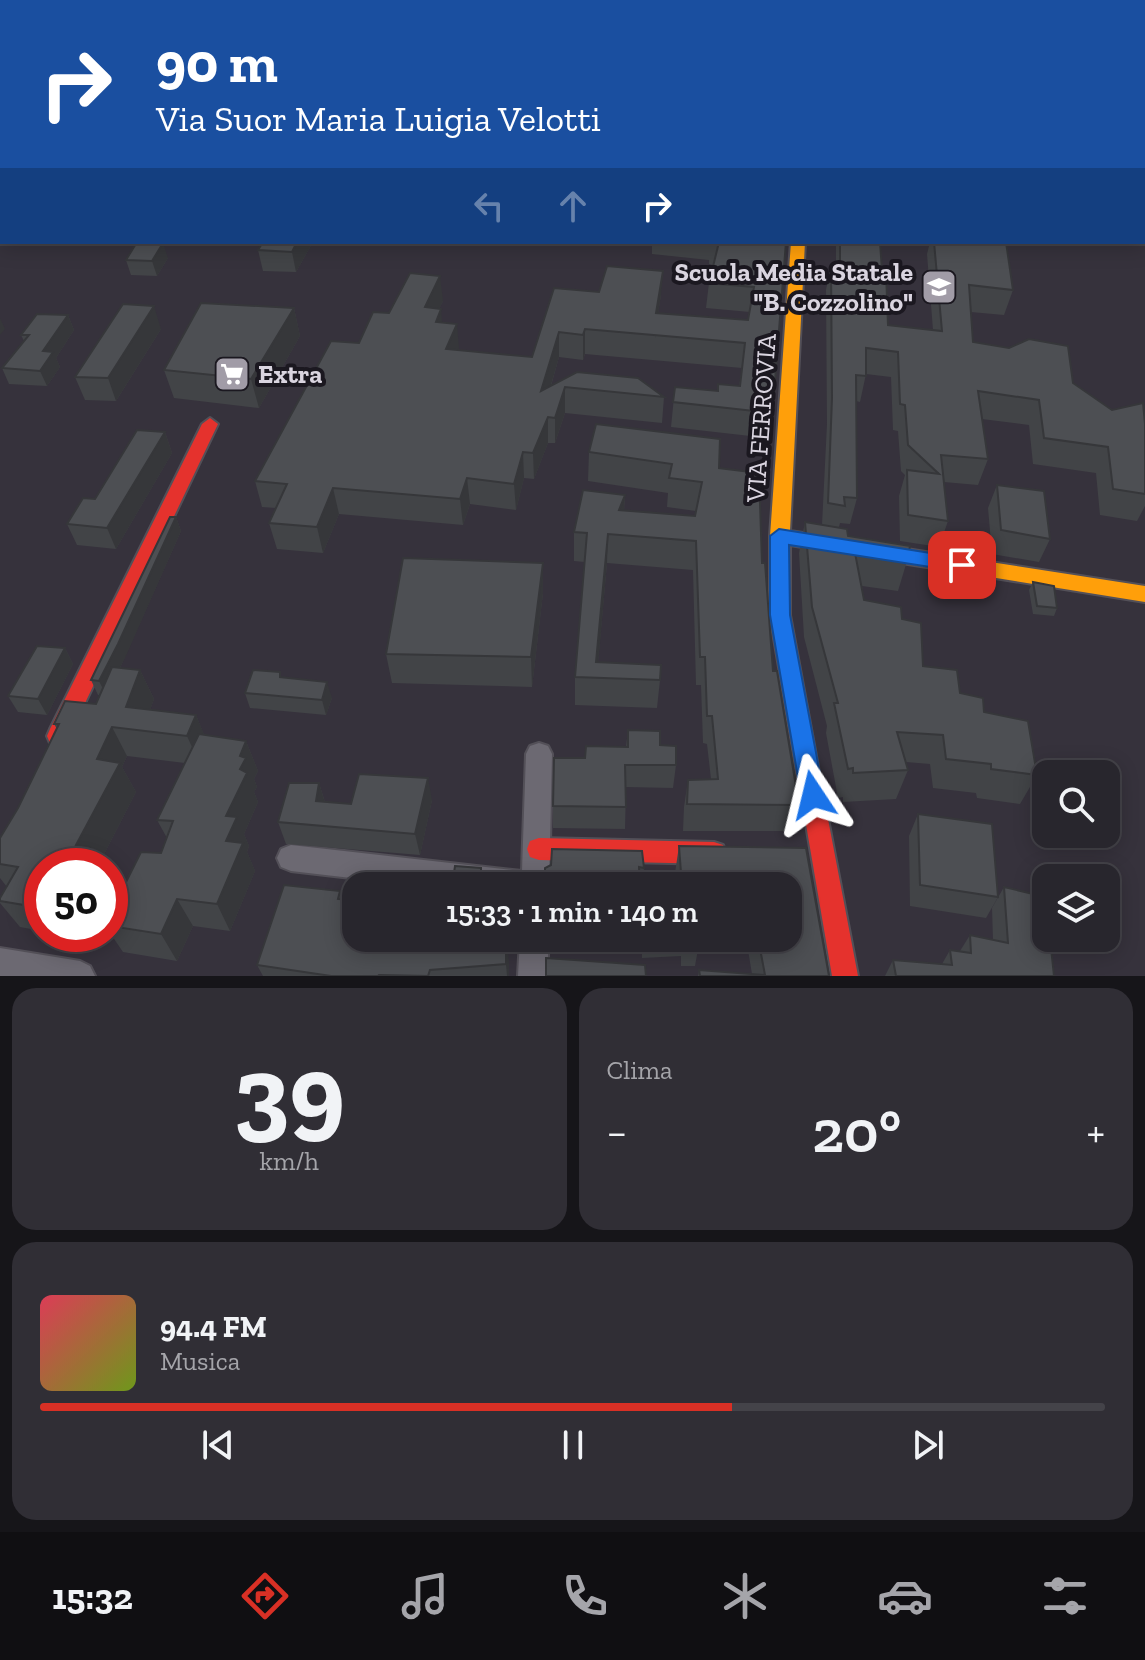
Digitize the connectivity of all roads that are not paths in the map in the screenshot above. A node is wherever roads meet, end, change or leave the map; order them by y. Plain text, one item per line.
1 (798, 244) edge
2 (210, 424) dead end
3 (779, 536) junction
4 (1145, 594) edge
5 (539, 754) dead end
6 (49, 755) edge
7 (539, 849) junction
8 (728, 853) edge
9 (291, 858) dead end
10 (413, 872) edge
11 (537, 872) edge
12 (534, 952) edge
13 (0, 963) edge
14 (80, 976) edge
15 (533, 976) edge
16 (845, 976) edge

1 - 3 main road, VIA FERROVIA
2 - 6 main road
3 - 4 main road
3 - 16 main road, VIA FERROVIA
5 - 7 street
7 - 8 main road
7 - 11 street
9 - 10 street
12 - 15 street
13 - 14 street

